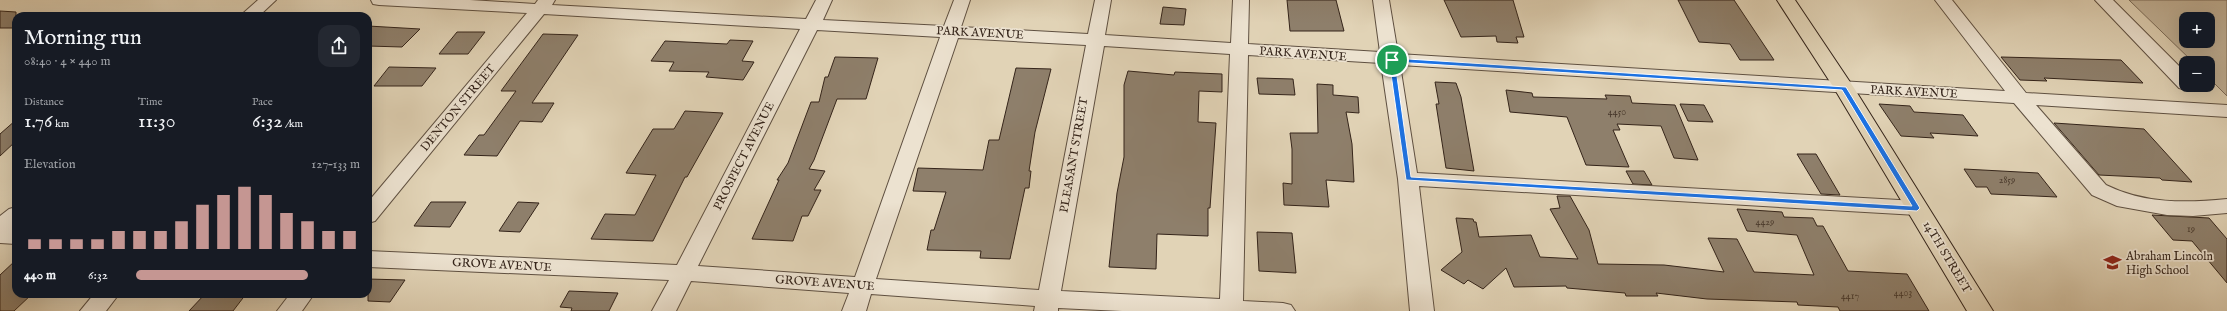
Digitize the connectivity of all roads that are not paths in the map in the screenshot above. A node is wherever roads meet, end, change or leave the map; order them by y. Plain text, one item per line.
1 (268, 0) edge
2 (379, 0) edge
3 (824, 0) edge
4 (962, 0) edge
5 (1103, 0) edge
6 (1241, 0) edge
7 (1381, 0) edge
8 (1786, 0) edge
9 (1943, 0) edge
10 (2104, 0) edge
11 (544, 4) edge
12 (254, 12) edge
13 (812, 23) junction
14 (951, 31) junction
15 (1096, 40) junction
16 (1240, 50) junction
17 (1392, 60) junction
18 (2179, 77) edge
19 (1844, 88) junction
20 (2196, 92) edge
21 (2020, 98) junction
22 (2219, 110) edge
23 (2227, 126) edge
24 (1408, 179) junction
25 (2227, 206) edge
26 (1917, 208) junction
27 (372, 211) edge
28 (12, 218) edge
29 (0, 228) edge
30 (0, 236) edge
31 (12, 237) edge
32 (372, 259) edge
33 (684, 273) junction
34 (863, 285) junction
35 (104, 298) edge
36 (300, 298) edge
37 (1048, 305) edge
38 (1231, 309) edge
39 (92, 311) edge
40 (289, 311) edge
41 (664, 311) edge
42 (854, 311) edge
43 (1283, 311) edge
44 (1422, 311) edge
45 (1980, 311) edge

1 - 12 street
2 - 11 street, PARK AVENUE
3 - 13 street, PROSPECT AVENUE
4 - 14 street
5 - 15 street, PLEASANT STREET
6 - 16 street
7 - 17 street
8 - 19 main road, 14TH STREET
9 - 21 street
10 - 18 street
11 - 13 street, PARK AVENUE
11 - 27 street, DENTON STREET
13 - 14 street, PARK AVENUE
13 - 33 street, PROSPECT AVENUE
14 - 15 street, PARK AVENUE
14 - 34 street
15 - 16 street, PARK AVENUE
15 - 37 street, PLEASANT STREET
16 - 17 street, PARK AVENUE
16 - 38 street
17 - 19 street, PARK AVENUE
17 - 24 street
19 - 21 street, PARK AVENUE
19 - 26 main road, 14TH STREET
20 - 22 street
21 - 22 street, PARK AVENUE
21 - 25 street
22 - 23 street
24 - 26 street
24 - 44 street
26 - 45 main road, 14TH STREET
28 - 29 street
30 - 31 street
32 - 33 street, GROVE AVENUE
33 - 34 street, GROVE AVENUE
33 - 41 street, PROSPECT AVENUE
34 - 37 street, GROVE AVENUE
34 - 42 street
35 - 39 street
36 - 40 street
37 - 38 street, GROVE AVENUE
38 - 43 street, GROVE AVENUE

